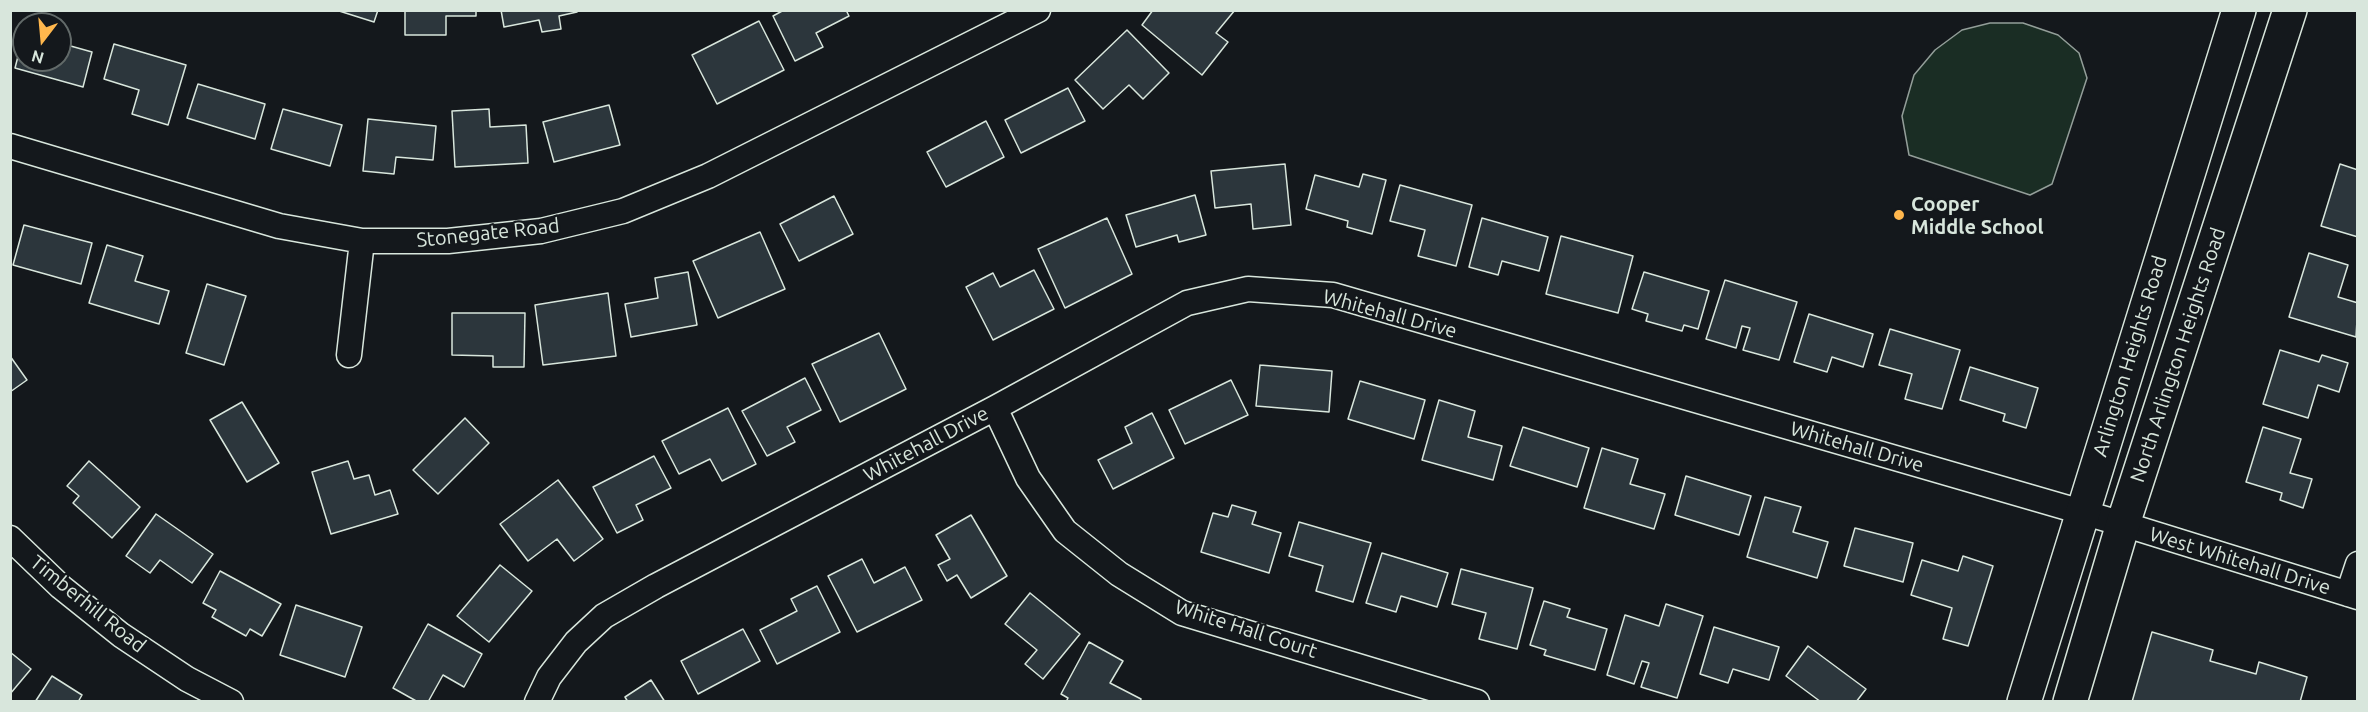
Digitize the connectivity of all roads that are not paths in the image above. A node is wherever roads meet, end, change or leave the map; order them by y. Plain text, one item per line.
1 (1038, 10) edge
2 (2239, 10) edge
3 (2290, 10) edge
4 (10, 146) edge
5 (362, 241) junction
6 (349, 356) dead end
7 (995, 408) junction
8 (2081, 512) junction
9 (2123, 524) junction
10 (10, 538) edge
11 (2358, 564) edge
12 (2353, 596) edge
13 (231, 702) edge
14 (537, 702) edge
15 (1477, 702) edge
16 (2024, 702) edge
17 (2070, 702) edge

1 - 5 street, Stonegate Road
2 - 8 main road, Arlington Heights Road
3 - 9 main road, North Arlington Heights Road
4 - 5 street, Stonegate Road
5 - 6 street
7 - 8 street, Whitehall Drive
7 - 14 street, Whitehall Drive
7 - 15 street, White Hall Court
8 - 9 street, Whitehall Drive
8 - 16 main road, Arlington Heights Road
9 - 12 street, West Whitehall Drive
9 - 17 main road, North Arlington Heights Road
10 - 13 street, Timberhill Road
11 - 12 street

